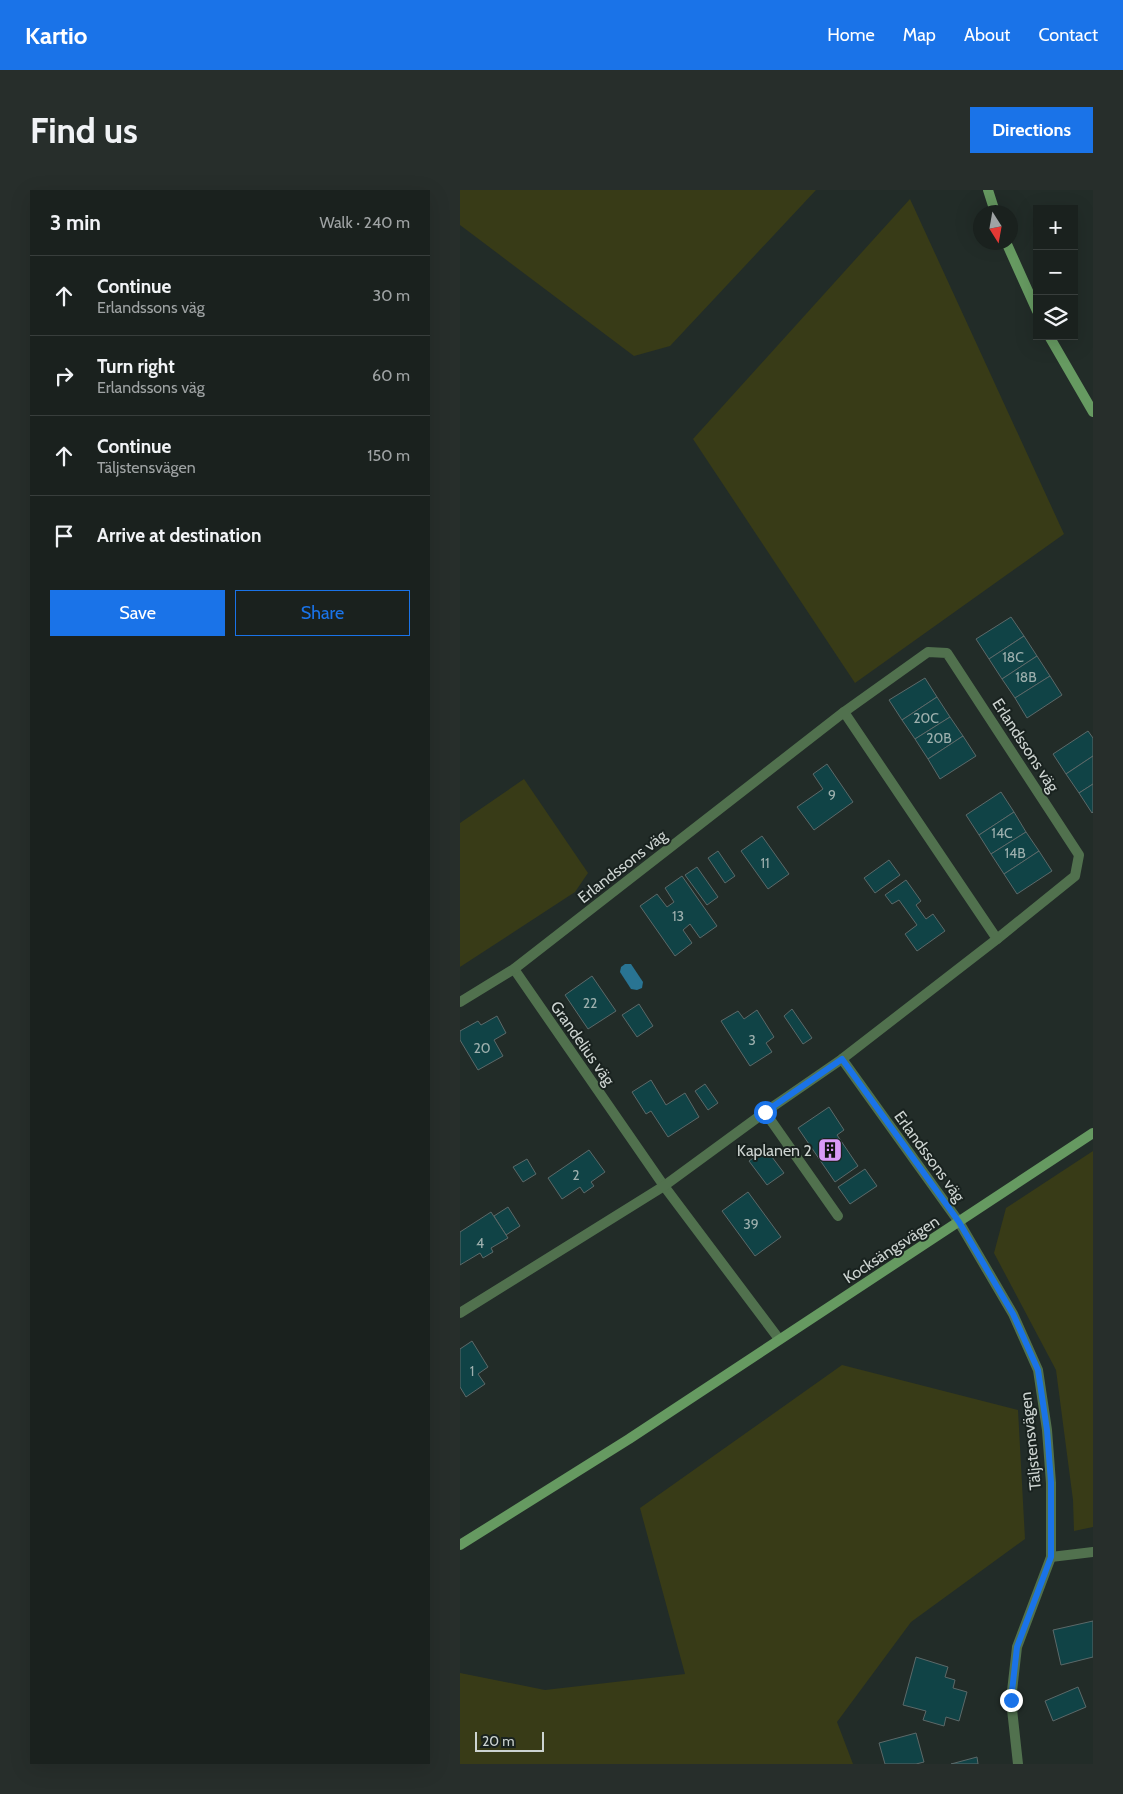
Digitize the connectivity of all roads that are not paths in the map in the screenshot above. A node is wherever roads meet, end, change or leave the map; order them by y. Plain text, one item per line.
1 (988, 190) edge
2 (993, 205) edge
3 (1010, 250) edge
4 (1033, 302) edge
5 (1051, 340) edge
6 (1093, 412) edge
7 (844, 712) junction
8 (997, 939) junction
9 (514, 969) junction
10 (460, 1002) edge
11 (842, 1059) junction
12 (765, 1112) junction
13 (1093, 1133) edge
14 (664, 1186) junction
15 (838, 1216) dead end
16 (959, 1222) junction
17 (460, 1313) edge
18 (779, 1339) junction
19 (460, 1545) edge
20 (1093, 1552) edge
21 (1051, 1557) junction
22 (1018, 1764) edge

1 - 2 street
3 - 4 street
5 - 6 street
7 - 8 street
7 - 8 street, Erlandssons väg
7 - 9 street, Erlandssons väg
8 - 11 street, Erlandssons väg
9 - 10 street
9 - 14 street, Grandelius väg
11 - 12 street, Erlandssons väg
11 - 16 street, Erlandssons väg
12 - 14 street, Erlandssons väg
12 - 15 street
13 - 16 street, Kocksängsvägen
14 - 17 street
14 - 18 street, Grandelius väg
16 - 18 street, Kocksängsvägen
16 - 21 street, Täljstensvägen
18 - 19 street, Kocksängsvägen
20 - 21 street
21 - 22 street, Täljstensvägen

